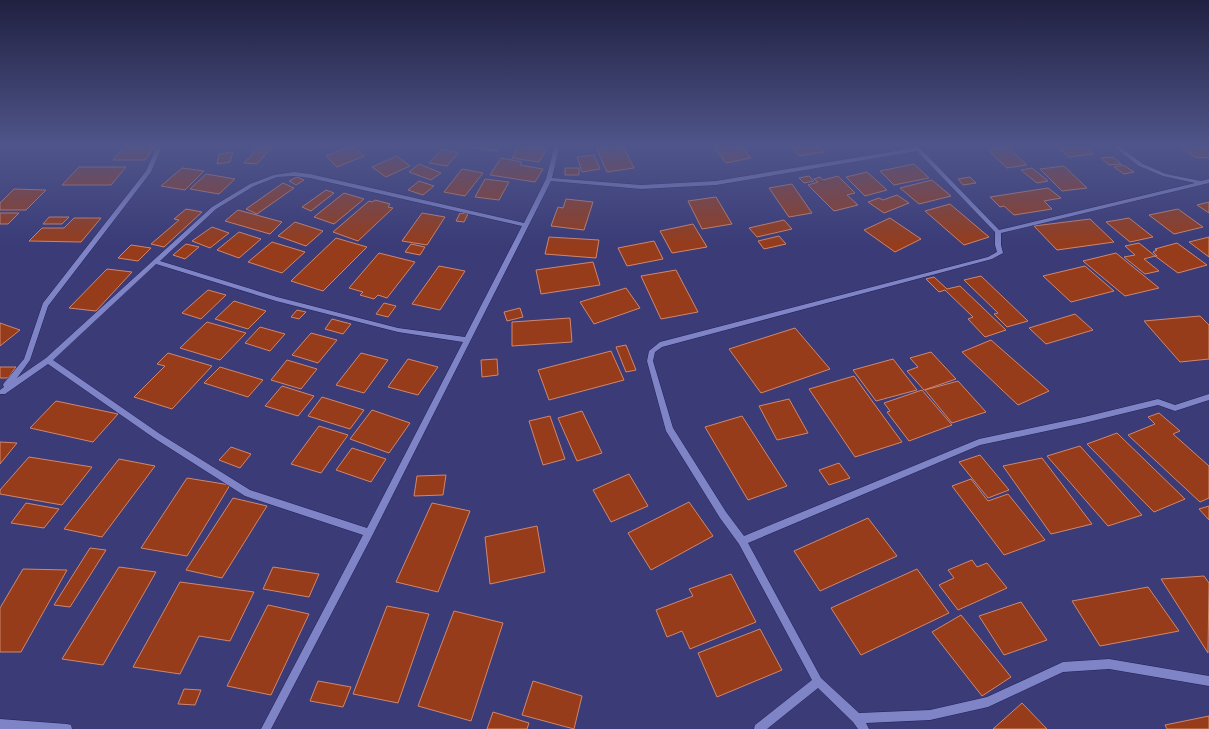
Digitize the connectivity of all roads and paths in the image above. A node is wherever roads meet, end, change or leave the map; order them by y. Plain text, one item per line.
1 (144, 178) edge
2 (271, 178) edge
3 (319, 178) edge
4 (751, 178) edge
5 (946, 178) edge
6 (1181, 178) edge
7 (549, 179) joint
8 (1202, 182) junction
9 (1209, 182) edge
10 (524, 226) junction
11 (998, 232) junction
12 (155, 262) junction
13 (467, 340) junction
14 (48, 360) junction
15 (1, 393) edge
16 (1209, 397) edge
17 (369, 533) junction
18 (742, 541) junction
19 (818, 681) junction
20 (1209, 681) edge
21 (857, 718) junction
22 (0, 724) edge
23 (67, 729) edge
24 (266, 729) edge
25 (759, 729) edge
26 (864, 729) edge

1 - 15 street
2 - 12 street
3 - 10 street
4 - 7 street
5 - 11 street
6 - 8 street
7 - 10 street
8 - 9 street
8 - 11 street
10 - 13 street
11 - 18 street
12 - 13 street
12 - 14 street
13 - 17 street
14 - 15 street
14 - 17 street
16 - 18 street
17 - 24 street
18 - 19 street
19 - 21 street
19 - 25 street
20 - 21 street
21 - 26 street
22 - 23 street

